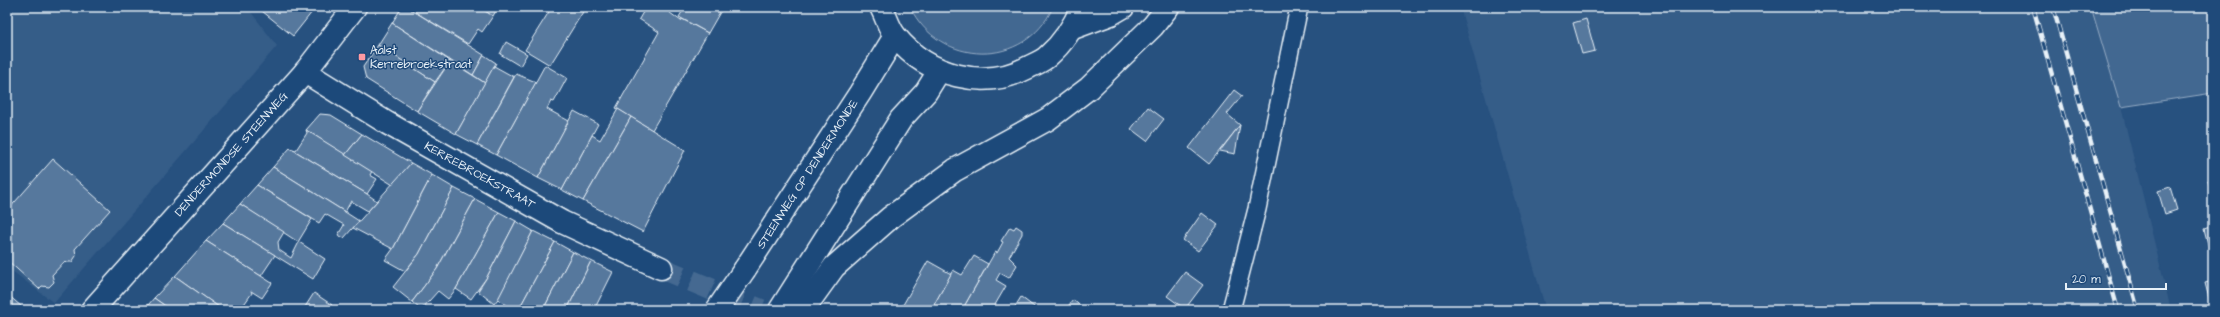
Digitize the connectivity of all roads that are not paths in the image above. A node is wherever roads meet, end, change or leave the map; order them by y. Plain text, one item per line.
1 (355, 7) edge
2 (881, 7) edge
3 (1082, 7) edge
4 (1123, 7) edge
5 (1168, 7) edge
6 (1299, 7) edge
7 (1073, 28) junction
8 (895, 36) junction
9 (939, 71) junction
10 (305, 72) junction
11 (661, 268) tunnel mouth
12 (98, 303) edge
13 (794, 306) edge
14 (717, 310) edge
15 (1230, 310) edge

1 - 10 main road, DENDERMONDSE STEENWEG
2 - 8 main road
3 - 7 main road
4 - 7 main road
5 - 13 main road
6 - 15 lane
7 - 9 main road
8 - 9 main road
8 - 14 main road, STEENWEG OP DENDERMONDE, bridge
9 - 13 main road
10 - 11 main road, KERREBROEKSTRAAT
10 - 12 main road, DENDERMONDSE STEENWEG

